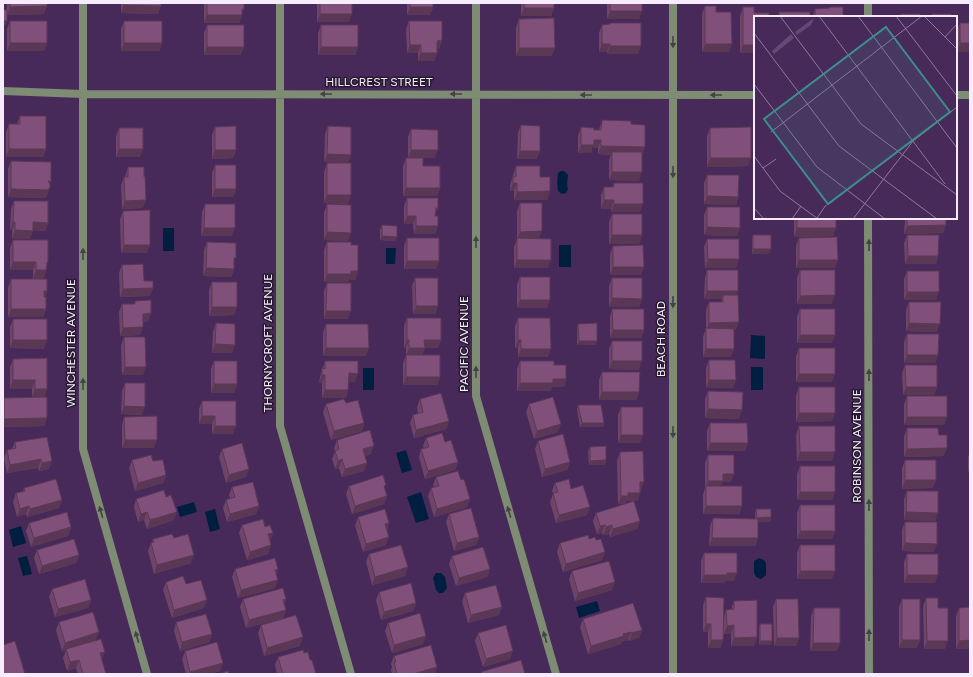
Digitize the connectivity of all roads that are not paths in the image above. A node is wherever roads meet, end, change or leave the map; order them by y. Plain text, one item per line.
1 (83, 3) edge
2 (280, 3) edge
3 (476, 3) edge
4 (672, 3) edge
5 (868, 3) edge
6 (868, 16) edge
7 (3, 91) edge
8 (83, 94) junction
9 (280, 94) junction
10 (477, 94) junction
11 (754, 94) edge
12 (673, 95) junction
13 (957, 95) edge
14 (970, 95) edge
15 (868, 219) edge
16 (148, 674) edge
17 (351, 674) edge
18 (556, 674) edge
19 (673, 674) edge
20 (869, 674) edge

1 - 8 street, WINCHESTER AVENUE
2 - 9 street, THORNYCROFT AVENUE
3 - 10 street, PACIFIC AVENUE
4 -> 12 street, BEACH ROAD
5 - 6 street
7 - 8 street, HILLCREST STREET
8 - 9 street, HILLCREST STREET
16 -> 8 street, WINCHESTER AVENUE
10 -> 9 street, HILLCREST STREET
9 - 17 street, THORNYCROFT AVENUE
12 -> 10 street, HILLCREST STREET
18 -> 10 street, PACIFIC AVENUE
11 -> 12 street, HILLCREST STREET
12 -> 19 street, BEACH ROAD
13 - 14 street
20 -> 15 street, ROBINSON AVENUE

